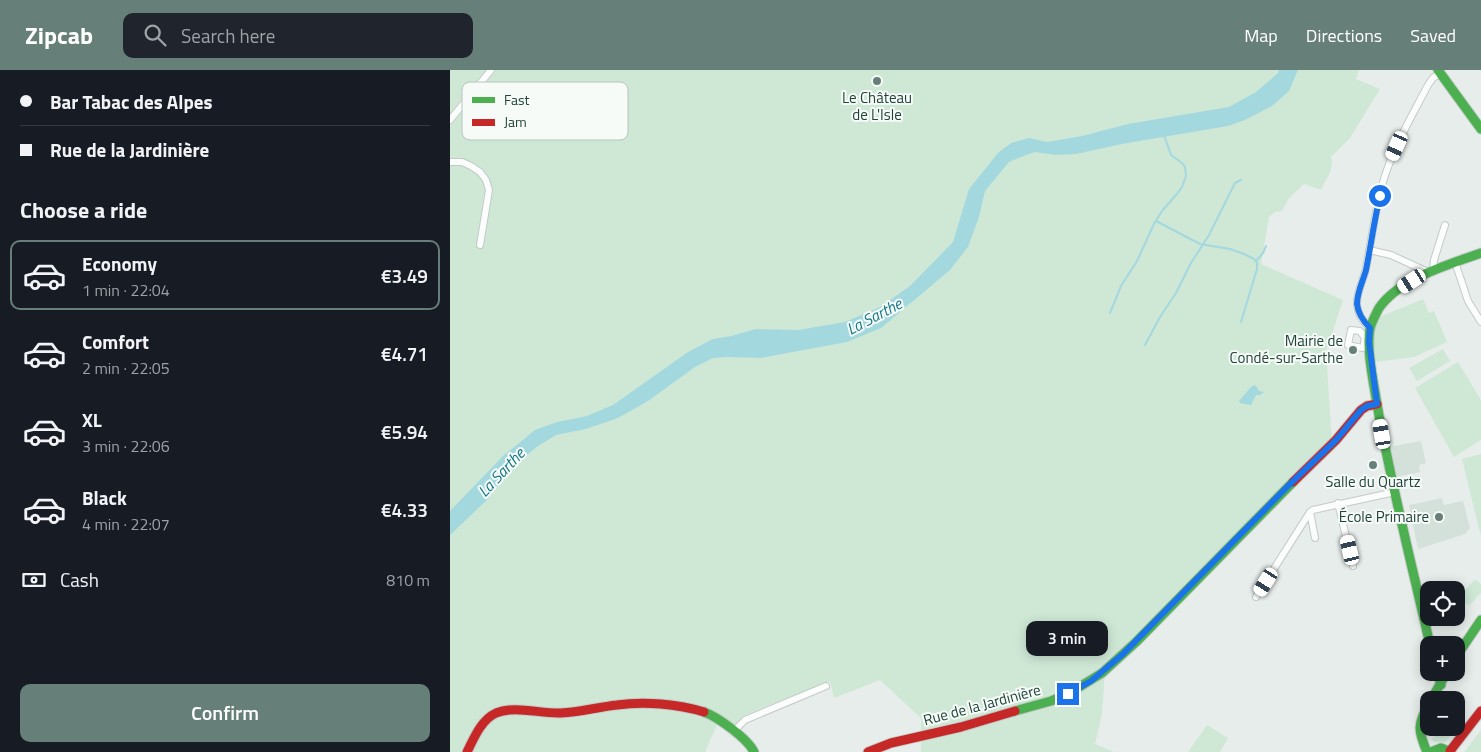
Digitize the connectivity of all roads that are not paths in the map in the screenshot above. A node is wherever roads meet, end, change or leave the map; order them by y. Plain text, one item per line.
1 (491, 70) edge
2 (1439, 71) edge
3 (481, 82) edge
4 (462, 105) edge
5 (450, 120) edge
6 (1481, 129) edge
7 (450, 162) edge
8 (1444, 225) dead end
9 (480, 245) dead end
10 (1369, 250) junction
11 (1481, 253) edge
12 (1455, 262) junction
13 (1431, 271) junction
14 (1481, 309) edge
15 (1473, 312) junction
16 (1481, 322) edge
17 (1370, 328) junction
18 (1377, 404) junction
19 (1395, 492) junction
20 (1338, 503) junction
21 (1310, 512) junction
22 (1315, 538) dead end
23 (1353, 566) dead end
24 (1256, 597) dead end
25 (1481, 620) edge
26 (1428, 636) edge
27 (1465, 644) edge
28 (1440, 681) edge
29 (1443, 681) edge
30 (1441, 685) junction
31 (826, 686) dead end
32 (1437, 691) edge
33 (1481, 711) edge
34 (1420, 720) edge
35 (733, 732) junction
36 (1420, 737) junction
37 (1435, 750) edge
38 (1450, 751) edge
39 (467, 752) edge
40 (754, 752) edge
41 (868, 752) edge
42 (1427, 752) edge

1 - 3 street
2 - 6 street
2 - 10 street
4 - 5 street
7 - 9 street
8 - 13 street
10 - 13 street
10 - 17 street
11 - 12 street
12 - 13 street
12 - 15 street
13 - 17 street
14 - 15 street
15 - 16 street
17 - 18 street
18 - 19 street
18 - 41 street, Rue de la Jardinière
19 - 20 street
19 - 26 street
20 - 21 street
20 - 23 street
21 - 22 street
21 - 24 street
25 - 27 street
28 - 30 street
29 - 30 street
30 - 32 street
31 - 35 street
33 - 38 street
34 - 36 street
35 - 39 street
35 - 40 street
36 - 37 street
36 - 42 street
37 - 38 street

